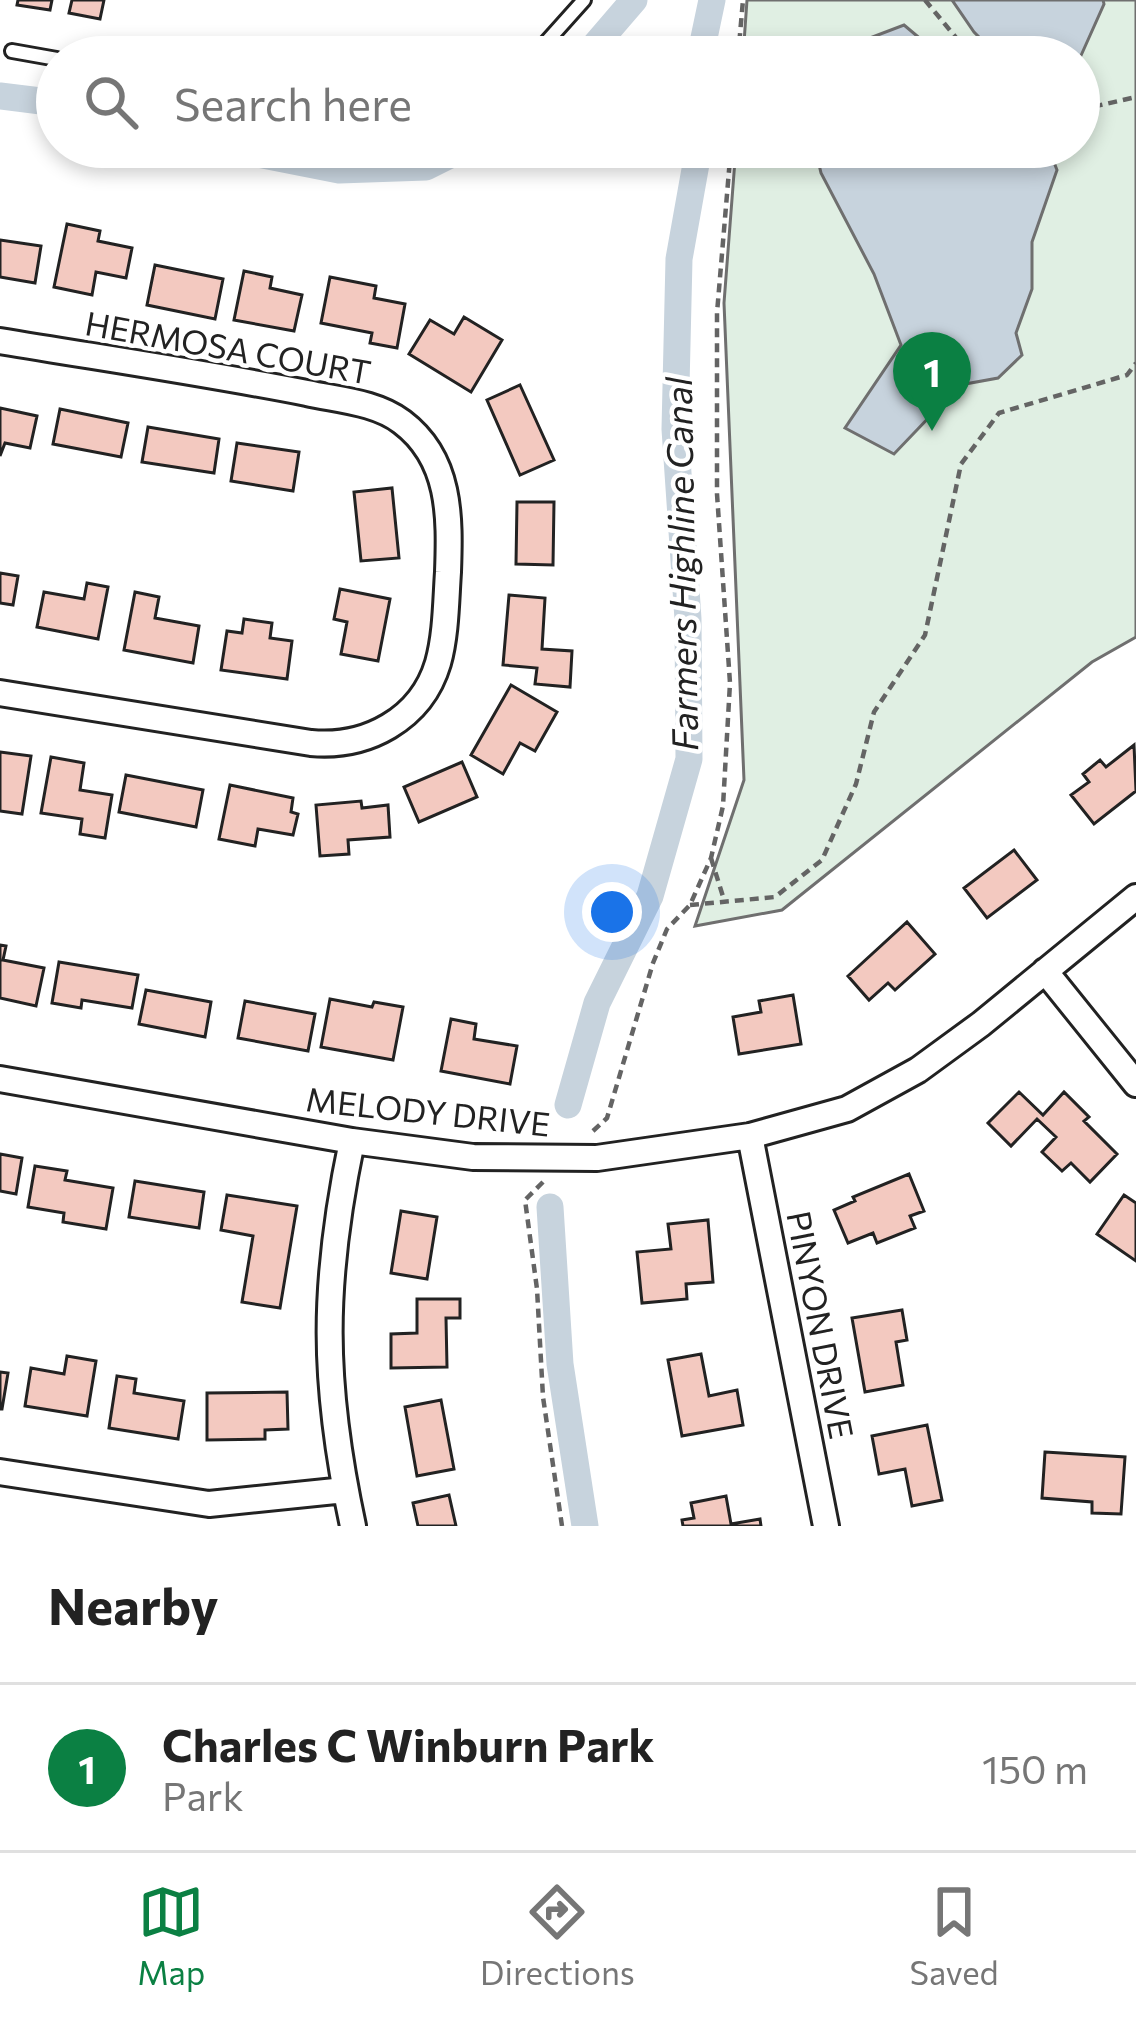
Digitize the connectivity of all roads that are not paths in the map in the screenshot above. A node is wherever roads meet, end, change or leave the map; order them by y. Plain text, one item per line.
1 (584, 0) edge
2 (552, 36) edge
3 (12, 51) dead end
4 (36, 55) edge
5 (0, 341) edge
6 (0, 693) edge
7 (1136, 896) edge
8 (1045, 971) junction
9 (0, 1079) edge
10 (1136, 1084) edge
11 (750, 1136) junction
12 (352, 1141) junction
13 (0, 1472) edge
14 (345, 1490) junction
15 (352, 1526) edge
16 (826, 1526) edge

1 - 2 lane
3 - 4 lane
5 - 6 street, HERMOSA COURT
7 - 8 street, MELODY DRIVE
8 - 10 street
8 - 11 street, MELODY DRIVE
9 - 12 street, MELODY DRIVE
11 - 12 street, MELODY DRIVE
11 - 16 street, PINYON DRIVE
12 - 14 street
13 - 14 street
14 - 15 street

